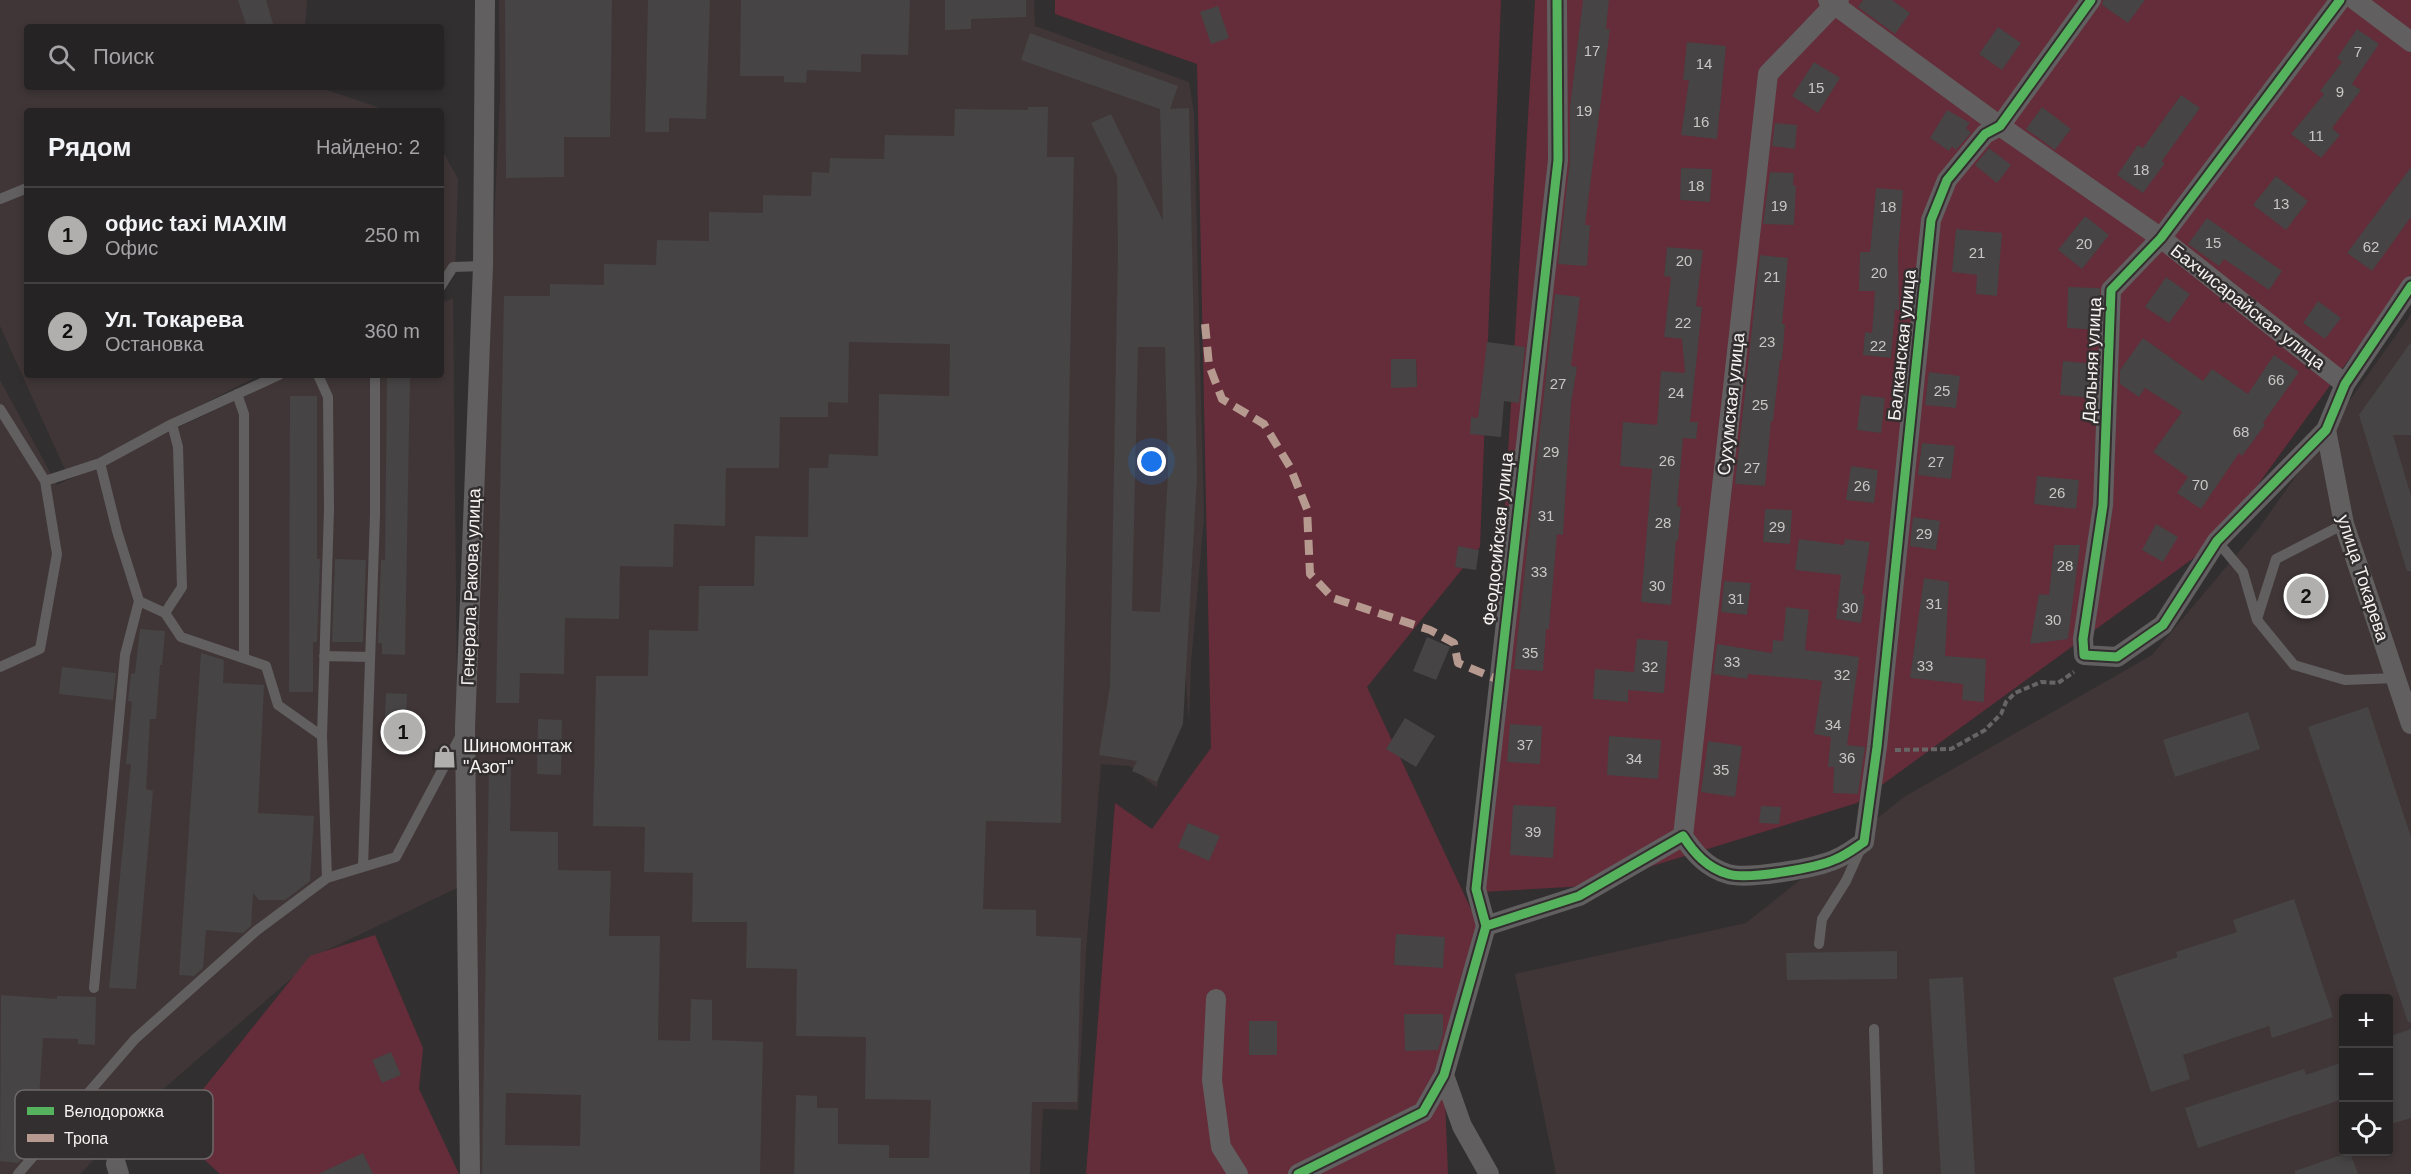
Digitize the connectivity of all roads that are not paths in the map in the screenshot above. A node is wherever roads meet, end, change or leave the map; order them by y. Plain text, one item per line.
1 (485, 0) edge
2 (1557, 0) edge
3 (2091, 0) edge
4 (2340, 0) edge
5 (2355, 0) edge
6 (1834, 2) edge
7 (2411, 42) edge
8 (2000, 126) junction
9 (24, 189) edge
10 (0, 199) edge
11 (2161, 238) junction
12 (483, 266) junction
13 (453, 267) junction
14 (444, 270) edge
15 (444, 281) edge
16 (2411, 286) edge
17 (272, 378) edge
18 (319, 378) edge
19 (375, 378) edge
20 (2345, 384) junction
21 (237, 394) junction
22 (0, 409) edge
23 (172, 424) junction
24 (2326, 430) junction
25 (100, 464) junction
26 (45, 481) junction
27 (2344, 524) junction
28 (2217, 541) junction
29 (139, 601) junction
30 (165, 613) junction
31 (2257, 620) junction
32 (324, 656) junction
33 (370, 657) junction
34 (244, 658) junction
35 (0, 668) edge
36 (2396, 678) junction
37 (2411, 724) edge
38 (465, 727) junction
39 (322, 736) junction
40 (1683, 836) junction
41 (1864, 842) junction
42 (363, 867) junction
43 (327, 878) junction
44 (1486, 926) junction
45 (1819, 944) dead end
46 (94, 988) dead end
47 (1216, 999) dead end
48 (1874, 1029) dead end
49 (1444, 1075) junction
50 (91, 1090) edge
51 (31, 1159) edge
52 (18, 1174) edge
53 (470, 1174) edge
54 (1238, 1174) edge
55 (1298, 1174) edge
56 (1489, 1174) edge
57 (1878, 1174) edge

1 - 12 street, Генерала Ракова улица
2 - 44 street, Феодосийская улица
3 - 8 street, Балканская улица
4 - 11 street, Дальняя улица
5 - 7 street
6 - 8 street, Бахчисарайская улица
6 - 40 street, Сухумская улица
8 - 11 street, Бахчисарайская улица
8 - 41 street, Балканская улица
9 - 10 lane
11 - 20 street, Бахчисарайская улица
11 - 28 street, Дальняя улица
12 - 13 lane
12 - 38 street, Генерала Ракова улица
13 - 14 lane
13 - 15 lane
16 - 20 street
17 - 21 lane
18 - 32 lane
19 - 33 lane
20 - 24 street
21 - 23 lane
21 - 34 lane
22 - 26 lane
23 - 25 lane
23 - 30 lane
24 - 27 street, улица Токарева
24 - 28 street
25 - 26 lane
25 - 29 lane
26 - 35 lane
27 - 31 lane
27 - 36 street, улица Токарева
28 - 31 lane
29 - 30 lane
29 - 46 lane
30 - 34 lane
31 - 36 lane
32 - 33 lane
32 - 39 lane
33 - 42 lane
34 - 39 lane
36 - 37 street, улица Токарева
38 - 42 lane
38 - 53 street, Генерала Ракова улица
39 - 43 lane
40 - 41 street
40 - 44 street
41 - 45 lane
42 - 43 lane
43 - 50 lane
44 - 49 street
47 - 54 street
48 - 57 lane
49 - 55 street
49 - 56 street
51 - 52 lane

